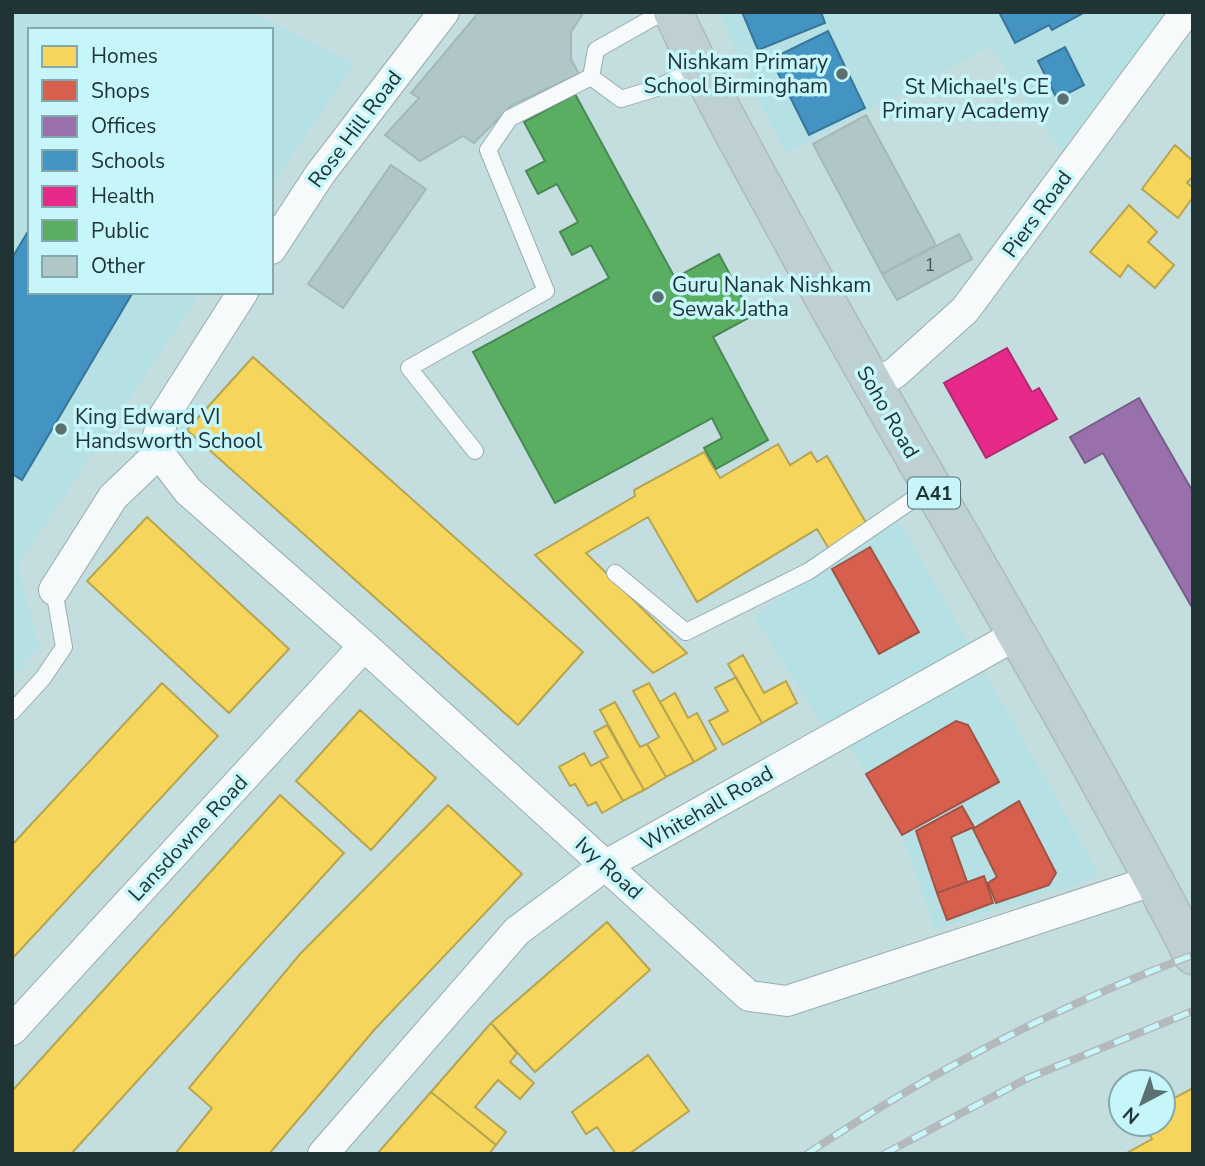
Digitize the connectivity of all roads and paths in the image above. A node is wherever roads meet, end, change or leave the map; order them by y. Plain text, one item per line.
1 (444, 12) edge
2 (663, 12) edge
3 (673, 12) edge
4 (1179, 21) dead end
5 (698, 67) junction
6 (592, 77) junction
7 (273, 246) edge
8 (242, 294) edge
9 (873, 385) junction
10 (475, 451) dead end
11 (159, 453) junction
12 (931, 487) junction
13 (615, 573) dead end
14 (54, 590) joint
15 (1017, 635) junction
16 (364, 646) junction
17 (12, 712) edge
18 (606, 865) junction
19 (1153, 881) junction
20 (1193, 955) edge
21 (12, 1030) edge
22 (323, 1154) edge

1 - 7 street, Rose Hill Road
2 - 6 lane
3 - 5 highway, Soho Road / A41
4 - 9 street, Piers Road
5 - 6 lane
5 - 9 highway, Soho Road / A41
6 - 10 lane
8 - 11 street
9 - 12 highway, Soho Road / A41
11 - 14 street
11 - 16 street, Ivy Road
12 - 13 lane
12 - 15 highway, Soho Road / A41
14 - 17 lane
15 - 18 street, Whitehall Road
15 - 19 highway, Soho Road / A41
16 - 18 street, Ivy Road
16 - 21 street, Lansdowne Road
18 - 19 street, Ivy Road
18 - 22 street, Whitehall Road
19 - 20 highway, Soho Road / A41

